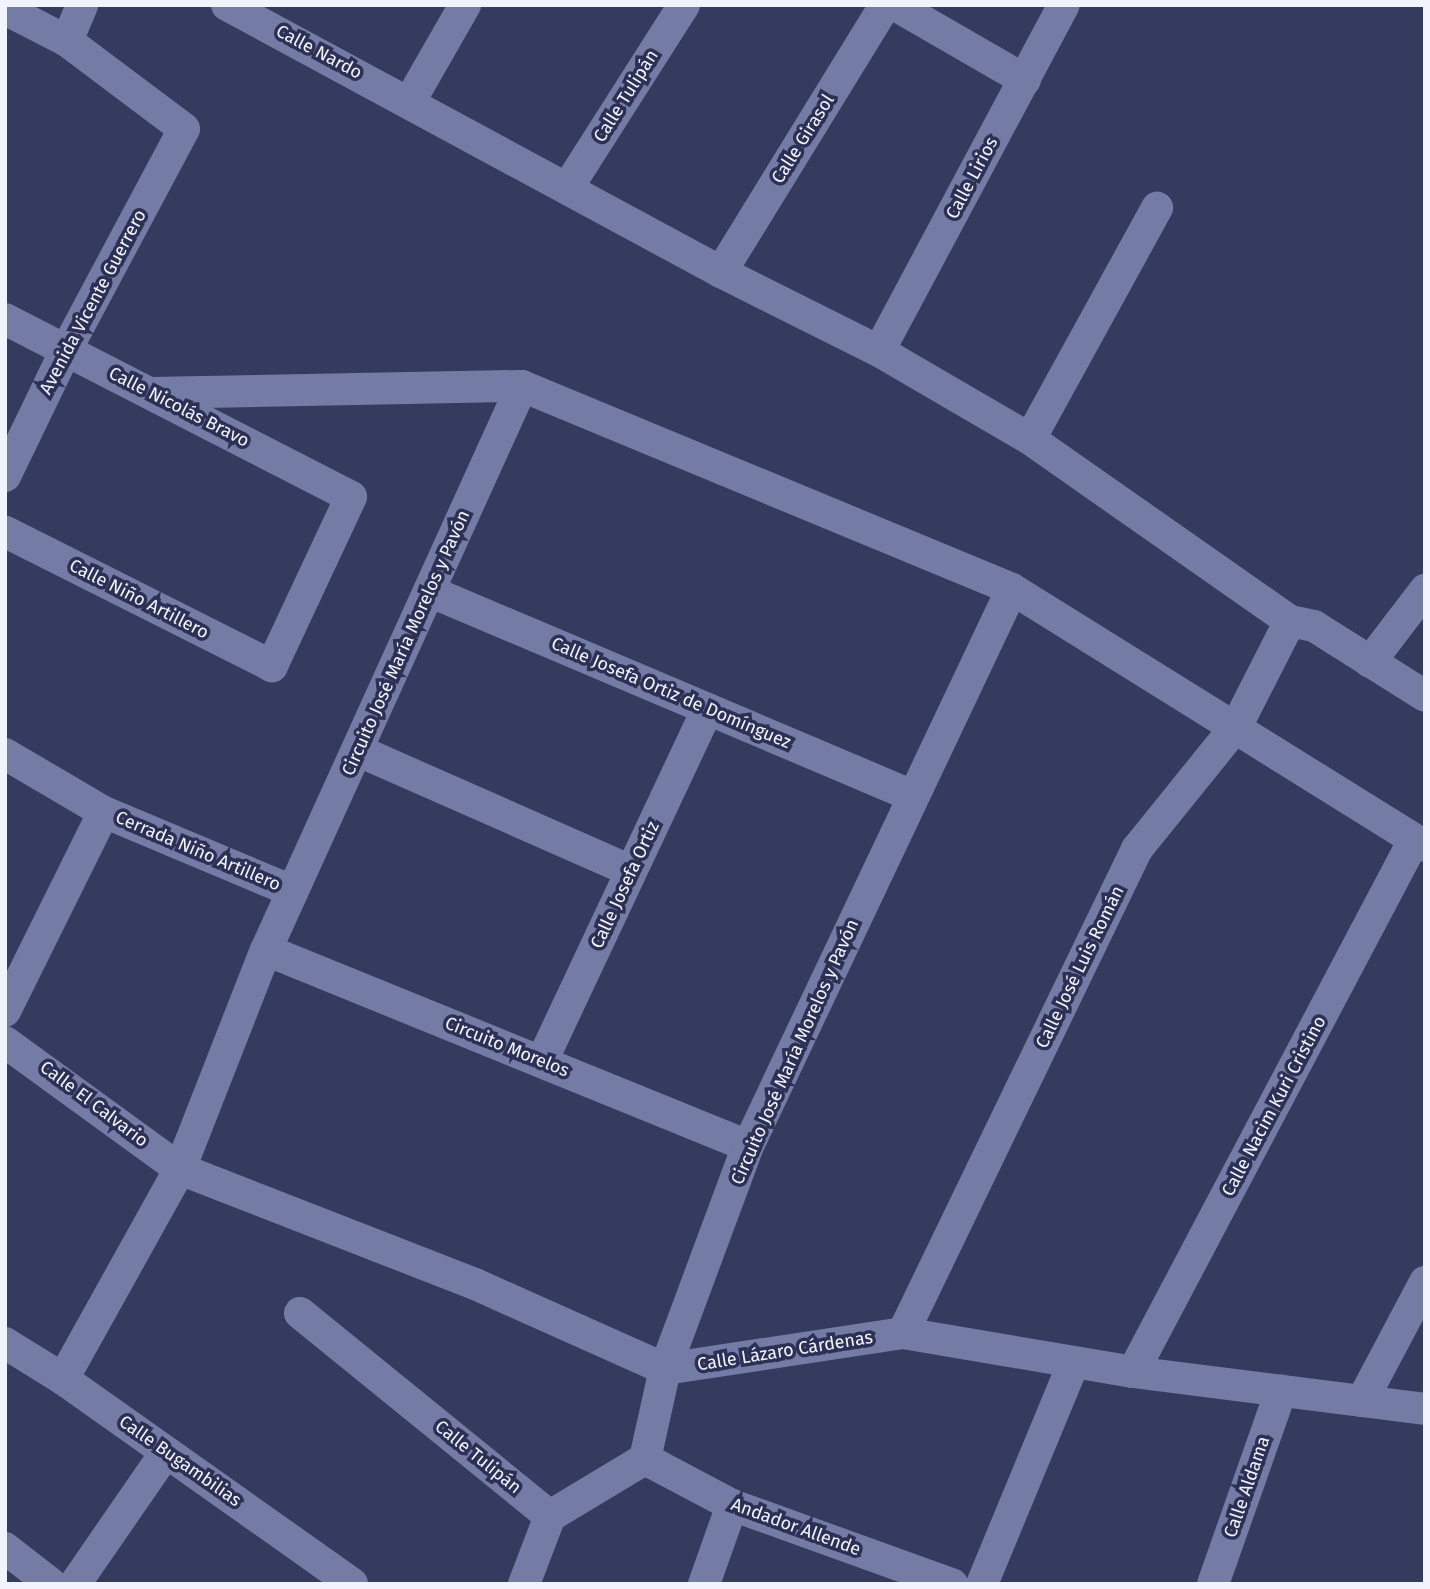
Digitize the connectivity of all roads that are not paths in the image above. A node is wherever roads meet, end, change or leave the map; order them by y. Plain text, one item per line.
1 (82, 5) edge
2 (227, 5) edge
3 (465, 5) edge
4 (684, 5) edge
5 (885, 5) edge
6 (895, 5) edge
7 (1064, 5) edge
8 (5, 9) edge
9 (268, 14) edge
10 (66, 41) junction
11 (1025, 80) junction
12 (410, 101) junction
13 (568, 187) junction
14 (1157, 208) dead end
15 (721, 272) junction
16 (5, 319) edge
17 (66, 350) junction
18 (879, 351) junction
19 (522, 386) junction
20 (151, 393) junction
21 (1030, 439) junction
22 (5, 476) edge
23 (5, 532) edge
24 (1012, 589) junction
25 (429, 590) junction
26 (1425, 590) edge
27 (1290, 621) junction
28 (1370, 662) junction
29 (272, 666) joint
30 (1425, 696) edge
31 (708, 709) junction
32 (1237, 725) junction
33 (359, 751) junction
34 (5, 754) edge
35 (912, 796) junction
36 (104, 812) junction
37 (1419, 843) edge
38 (631, 871) junction
39 (292, 891) junction
40 (266, 950) junction
41 (5, 1011) edge
42 (5, 1042) edge
43 (542, 1060) junction
44 (748, 1146) junction
45 (180, 1169) junction
46 (1425, 1282) edge
47 (300, 1313) dead end
48 (903, 1333) junction
49 (5, 1343) edge
50 (1074, 1362) junction
51 (666, 1368) junction
52 (1133, 1372) junction
53 (64, 1379) junction
54 (1281, 1391) junction
55 (1363, 1401) junction
56 (1425, 1409) edge
57 (166, 1452) junction
58 (645, 1459) junction
59 (732, 1505) junction
60 (550, 1516) junction
61 (5, 1548) edge
62 (51, 1584) edge
63 (75, 1584) edge
64 (352, 1584) edge
65 (524, 1584) edge
66 (704, 1584) edge
67 (952, 1584) edge
68 (982, 1584) edge
69 (1213, 1584) edge

1 - 10 street
2 - 9 street, Calle Nardo
3 - 12 street
4 - 13 street, Calle Tulipán
5 - 15 street, Calle Girasol
6 - 11 street
7 - 11 street, Calle Lirios
8 - 10 street
9 - 12 street, Calle Nardo
10 - 17 street, Avenida Vicente Guerrero
11 - 18 street, Calle Lirios
12 - 13 street, Calle Nardo
13 - 15 street, Calle Nardo
14 - 21 street
15 - 18 street, Calle Nardo
16 - 17 street, Calle Nicolás Bravo
17 - 20 street, Calle Nicolás Bravo
17 - 22 street, Avenida Vicente Guerrero
18 - 21 street, Calle Nardo
19 - 20 street
19 - 24 street
19 - 25 street, Circuito José María Morelos y Pavón
20 - 29 street, Calle Nicolás Bravo
21 - 27 street, Calle Nardo
23 - 29 street, Calle Niño Artillero
24 - 32 street
24 - 35 street, Circuito José María Morelos y Pavón
25 - 31 street, Calle Josefa Ortiz de Domínguez
25 - 33 street, Circuito José María Morelos y Pavón
26 - 28 street
27 - 28 street, Calle Nardo
27 - 32 street, Calle José Luis Román
28 - 30 street, Calle Nardo
31 - 35 street, Calle Josefa Ortiz de Domínguez
31 - 38 street, Calle Josefa Ortiz
32 - 37 street
32 - 48 street, Calle José Luis Román
33 - 38 street
33 - 39 street, Circuito José María Morelos y Pavón
34 - 36 street
35 - 44 street, Circuito José María Morelos y Pavón
36 - 39 street, Cerrada Niño Artillero
36 - 41 street
37 - 52 street, Calle Nacim Kuri Cristino
38 - 43 street, Calle Josefa Ortiz
39 - 40 street, Circuito José María Morelos y Pavón
40 - 43 street, Circuito Morelos
40 - 45 street, Circuito José María Morelos y Pavón
42 - 45 street, Calle El Calvario
43 - 44 street, Circuito Morelos
44 - 51 street, Circuito José María Morelos y Pavón
45 - 51 street
45 - 53 street, Circuito José María Morelos y Pavón
46 - 55 street
47 - 60 street, Calle Tulipán
48 - 50 street, Calle Lázaro Cárdenas
48 - 51 street, Calle Lázaro Cárdenas
49 - 53 street, Calle Bugambilias
50 - 52 street, Calle Lázaro Cárdenas
50 - 68 street
51 - 58 street
52 - 54 street, Calle Lázaro Cárdenas
53 - 57 street, Calle Bugambilias
54 - 55 street, Calle Lázaro Cárdenas
54 - 69 street, Calle Aldama
55 - 56 street, Calle Lázaro Cárdenas
57 - 63 street
57 - 64 street, Calle Bugambilias
58 - 59 street, Andador Allende
58 - 60 street
59 - 66 street
59 - 67 street, Andador Allende
60 - 65 street
61 - 62 street

